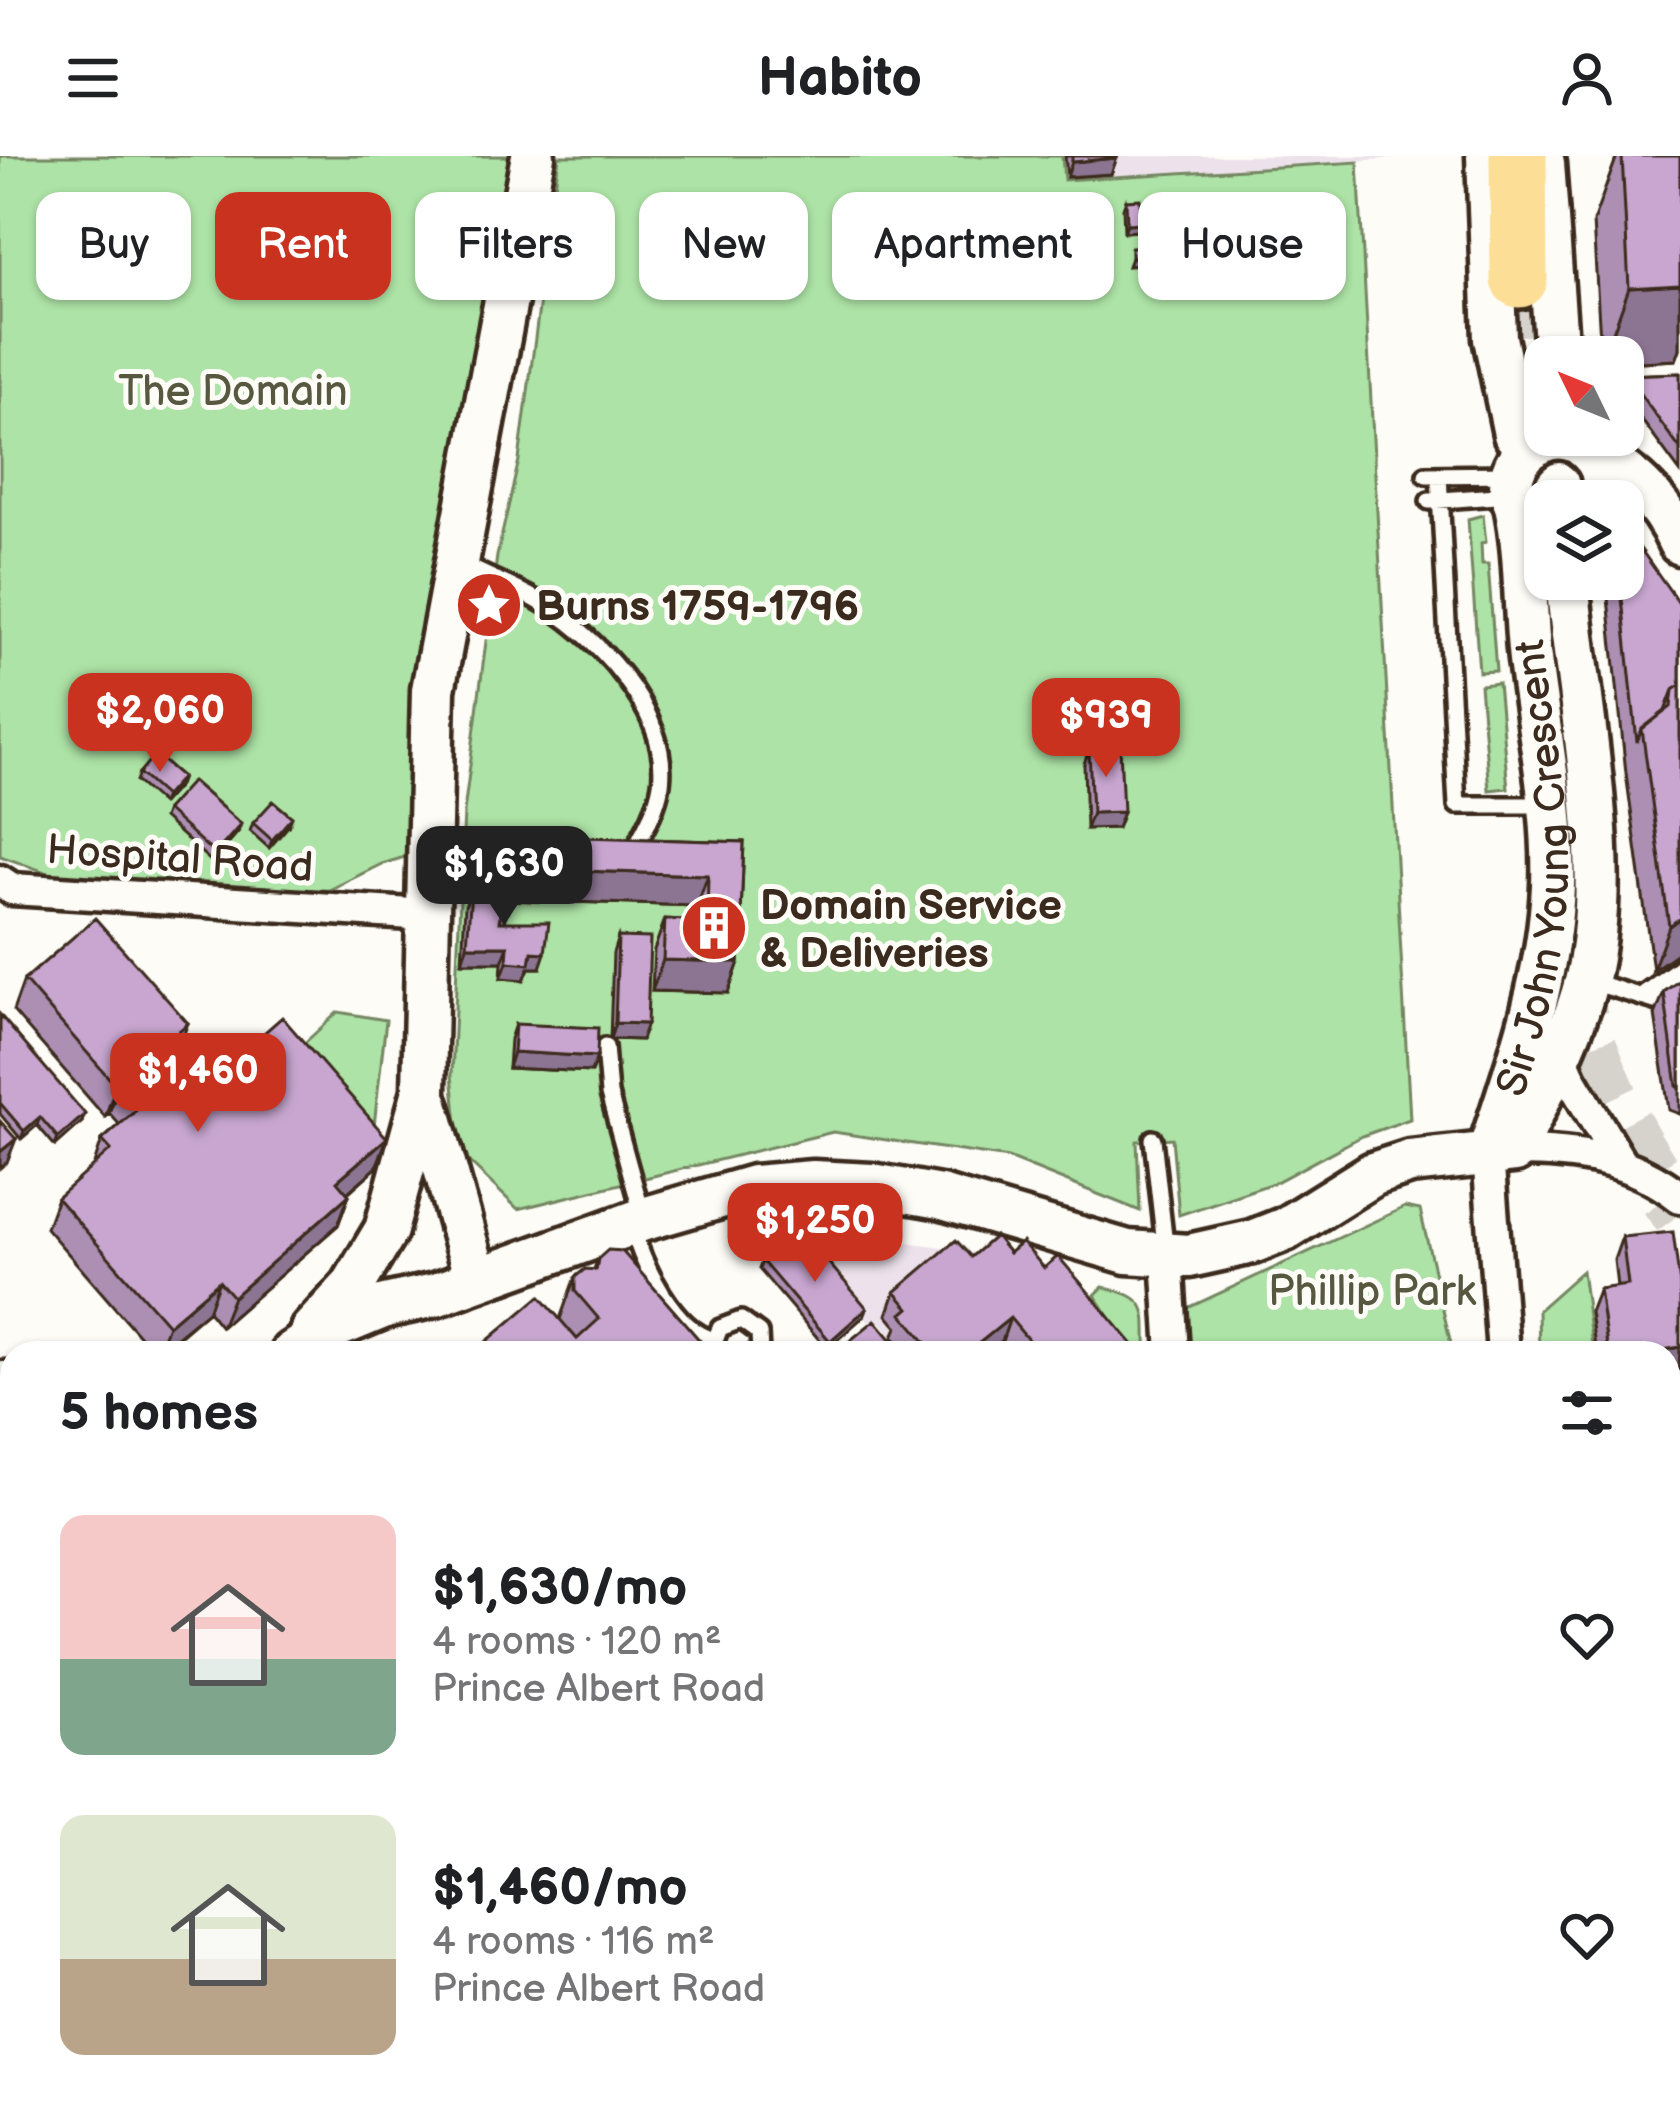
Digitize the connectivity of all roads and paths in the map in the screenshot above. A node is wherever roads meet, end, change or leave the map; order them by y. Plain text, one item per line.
1 (533, 156) edge
2 (1487, 156) edge
3 (1518, 156) edge
4 (1543, 156) edge
5 (1535, 276) junction
6 (1552, 336) edge
7 (1601, 456) edge
8 (1519, 483) edge
9 (1434, 500) junction
10 (1644, 525) edge
11 (1680, 543) edge
12 (458, 562) junction
13 (1680, 562) edge
14 (1569, 600) edge
15 (1574, 651) junction
16 (1550, 805) junction
17 (628, 861) edge
18 (4, 892) edge
19 (428, 915) junction
20 (1680, 967) edge
21 (1586, 980) junction
22 (1680, 982) edge
23 (1641, 996) junction
24 (605, 1047) dead end
25 (1559, 1051) junction
26 (424, 1091) junction
27 (1153, 1138) dead end
28 (1501, 1153) junction
29 (1620, 1162) junction
30 (1680, 1197) edge
31 (638, 1222) junction
32 (383, 1236) junction
33 (1167, 1257) junction
34 (476, 1280) junction
35 (435, 1294) junction
36 (302, 1341) edge
37 (313, 1341) edge
38 (362, 1341) edge
39 (708, 1341) edge
40 (717, 1341) edge
41 (759, 1341) edge
42 (1172, 1341) edge
43 (1503, 1341) edge

1 - 12 street
2 - 8 street, Sir John Young Crescent
3 - 5 highway
4 - 5 street
5 - 6 street
5 - 8 street
7 - 11 street
8 - 9 lane
8 - 9 lane
8 - 16 street, Sir John Young Crescent
9 - 16 lane
10 - 13 street
12 - 17 lane
12 - 19 street
14 - 15 street, Sir John Young Crescent
15 - 16 street
15 - 21 street, Sir John Young Crescent
16 - 28 street, Sir John Young Crescent
18 - 19 street, Hospital Road
19 - 26 street
20 - 23 lane
21 - 23 lane
21 - 25 street, Sir John Young Crescent
22 - 23 lane
24 - 31 lane
25 - 28 street, Sir John Young Crescent
25 - 29 street
26 - 32 street
26 - 34 street
27 - 33 lane
28 - 29 street
28 - 33 street
28 - 43 street
29 - 30 street
31 - 33 street
31 - 34 street
31 - 39 lane
32 - 35 street
32 - 36 street
33 - 42 street
34 - 35 street
35 - 37 street
35 - 38 street
40 - 41 lane

